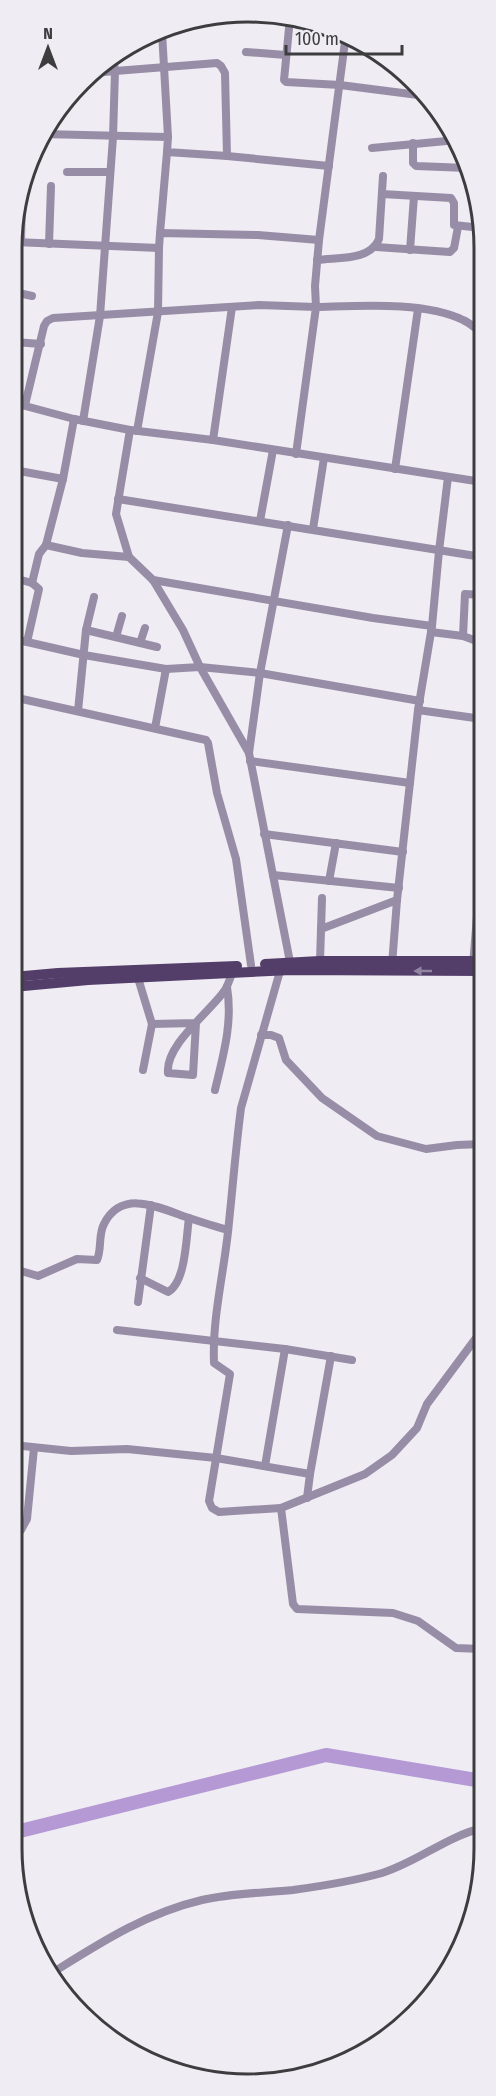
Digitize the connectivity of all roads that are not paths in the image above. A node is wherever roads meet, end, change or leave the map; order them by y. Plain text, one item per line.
1 (289, 26) edge
2 (162, 40) edge
3 (345, 45) edge
4 (246, 52) dead end
5 (286, 55) junction
6 (114, 67) edge
7 (163, 68) junction
8 (115, 71) junction
9 (107, 72) edge
10 (340, 85) junction
11 (413, 94) edge
12 (53, 134) edge
13 (113, 137) junction
14 (168, 137) junction
15 (446, 141) edge
16 (413, 143) junction
17 (372, 148) dead end
18 (167, 152) junction
19 (227, 156) junction
20 (330, 166) junction
21 (458, 168) edge
22 (67, 172) dead end
23 (110, 172) junction
24 (383, 176) dead end
25 (51, 186) dead end
26 (382, 194) junction
27 (414, 196) junction
28 (458, 227) junction
29 (473, 228) edge
30 (160, 233) junction
31 (319, 240) junction
32 (22, 242) edge
33 (49, 244) junction
34 (106, 245) junction
35 (376, 247) junction
36 (159, 248) junction
37 (410, 250) junction
38 (317, 260) junction
39 (22, 294) edge
40 (32, 296) dead end
41 (232, 307) junction
42 (316, 307) junction
43 (418, 309) junction
44 (158, 312) junction
45 (100, 316) junction
46 (474, 327) edge
47 (22, 343) edge
48 (40, 344) junction
49 (22, 405) edge
50 (25, 405) junction
51 (78, 420) junction
52 (133, 430) junction
53 (213, 440) junction
54 (273, 450) junction
55 (296, 454) junction
56 (324, 458) junction
57 (395, 470) junction
58 (22, 471) edge
59 (448, 477) junction
60 (63, 479) junction
61 (474, 481) edge
62 (118, 499) junction
63 (260, 521) junction
64 (288, 525) junction
65 (313, 529) junction
66 (46, 545) junction
67 (439, 550) junction
68 (474, 556) edge
69 (129, 557) junction
70 (22, 580) edge
71 (153, 580) junction
72 (32, 583) junction
73 (474, 595) edge
74 (94, 597) dead end
75 (273, 601) junction
76 (122, 616) dead end
77 (145, 628) dead end
78 (431, 629) junction
79 (86, 630) junction
80 (463, 636) junction
81 (116, 637) junction
82 (474, 640) edge
83 (22, 641) edge
84 (27, 642) junction
85 (140, 643) junction
86 (157, 647) dead end
87 (84, 655) junction
88 (200, 667) junction
89 (166, 669) junction
90 (260, 673) junction
91 (22, 699) edge
92 (420, 701) junction
93 (78, 711) junction
94 (418, 711) junction
95 (474, 718) edge
96 (155, 728) junction
97 (249, 757) junction
98 (410, 783) junction
99 (264, 834) junction
100 (336, 843) junction
101 (403, 852) junction
102 (273, 874) junction
103 (329, 881) junction
104 (399, 888) junction
105 (322, 898) dead end
106 (397, 900) junction
107 (321, 929) junction
108 (320, 961) junction
109 (250, 965) junction
110 (392, 966) junction
111 (474, 966) edge
112 (287, 968) junction
113 (232, 973) junction
114 (22, 976) edge
115 (138, 978) junction
116 (22, 986) edge
117 (227, 987) junction
118 (196, 1023) junction
119 (152, 1024) junction
120 (261, 1035) junction
121 (143, 1070) dead end
122 (215, 1090) dead end
123 (474, 1144) edge
124 (151, 1204) junction
125 (189, 1218) junction
126 (228, 1230) junction
127 (22, 1271) edge
128 (140, 1278) junction
129 (138, 1302) dead end
130 (117, 1330) dead end
131 (213, 1341) junction
132 (474, 1341) edge
133 (285, 1349) junction
134 (331, 1356) junction
135 (352, 1360) dead end
136 (22, 1446) edge
137 (34, 1448) junction
138 (216, 1458) junction
139 (265, 1466) junction
140 (310, 1474) junction
141 (307, 1498) junction
142 (281, 1508) junction
143 (22, 1528) edge
144 (474, 1649) edge
145 (474, 1831) edge
146 (58, 1969) edge

1 - 5 street
2 - 7 street
3 - 10 street
4 - 5 street
5 - 10 street
6 - 8 street
7 - 8 street
7 - 14 street
7 - 19 street
8 - 9 street
8 - 13 street
10 - 11 street
10 - 20 street
12 - 13 street
13 - 14 street
13 - 23 street
14 - 18 street
15 - 16 street
16 - 17 street
16 - 21 street
18 - 19 street
18 - 30 street
19 - 20 street
20 - 31 street
22 - 23 street
23 - 34 street
24 - 26 street
25 - 33 street
26 - 27 street
26 - 35 street
27 - 28 street
27 - 37 street
28 - 29 street
28 - 37 street
30 - 31 street
30 - 36 street
31 - 38 street
32 - 33 street
33 - 34 street
34 - 36 street
34 - 45 street
35 - 37 street
35 - 38 street
36 - 44 street
38 - 42 street
39 - 40 street
41 - 42 street
41 - 44 street
41 - 53 street
42 - 43 street
42 - 55 street
43 - 46 street
43 - 57 street
44 - 45 street
44 - 52 street
45 - 48 street
45 - 51 street
47 - 48 street
48 - 50 street
49 - 50 street
50 - 51 street
51 - 52 street
51 - 60 street
52 - 53 street
52 - 62 street
53 - 54 street
54 - 55 street
54 - 63 street
55 - 56 street
56 - 57 street
56 - 65 street
57 - 59 street
58 - 60 street
59 - 61 street
59 - 67 street
60 - 66 street
62 - 63 street
62 - 69 street
63 - 64 street
64 - 65 street
64 - 75 street
65 - 67 street
66 - 69 street
66 - 72 street
67 - 68 street
67 - 78 street
69 - 71 street
70 - 72 street
71 - 75 street
71 - 88 street
72 - 84 street
73 - 80 street
74 - 79 street
75 - 78 street
75 - 90 street
76 - 81 street
77 - 85 street
78 - 80 street
78 - 92 street
79 - 81 street
79 - 87 street
80 - 82 street
81 - 85 street
83 - 84 street
84 - 87 street
85 - 86 street
87 - 89 street
87 - 93 street
88 - 89 street
88 - 90 street
88 - 97 street
89 - 96 street
90 - 92 street
90 - 97 street
91 - 93 street
92 - 94 street
93 - 96 street
94 - 95 street
94 - 98 street
96 - 109 street
97 - 98 street
97 - 99 street
98 - 101 street
99 - 100 street
99 - 102 street
100 - 101 street
100 - 103 street
101 - 104 street
102 - 103 street
102 - 112 street
103 - 104 street
104 - 106 street
105 - 107 street
106 - 107 street
106 - 110 street
107 - 108 street
108 - 110 main road
108 - 112 main road
109 - 112 main road
109 - 114 main road
110 - 111 main road
110 - 112 main road
112 - 113 main road
112 - 120 street
113 - 115 main road
113 - 117 street
115 - 116 main road
115 - 119 street
117 - 118 street
117 - 122 street
118 - 118 street
118 - 119 street
119 - 121 street
120 - 123 street
120 - 126 street
124 - 125 street
124 - 127 street
124 - 128 street
125 - 126 street
125 - 128 street
126 - 131 street
128 - 129 street
130 - 131 street
131 - 133 street
131 - 138 street
132 - 141 street
133 - 134 street
133 - 139 street
134 - 135 street
134 - 140 street
136 - 137 street
137 - 138 street
137 - 143 street
138 - 139 street
138 - 142 street
139 - 140 street
140 - 141 street
141 - 142 street
142 - 144 street
145 - 146 street

